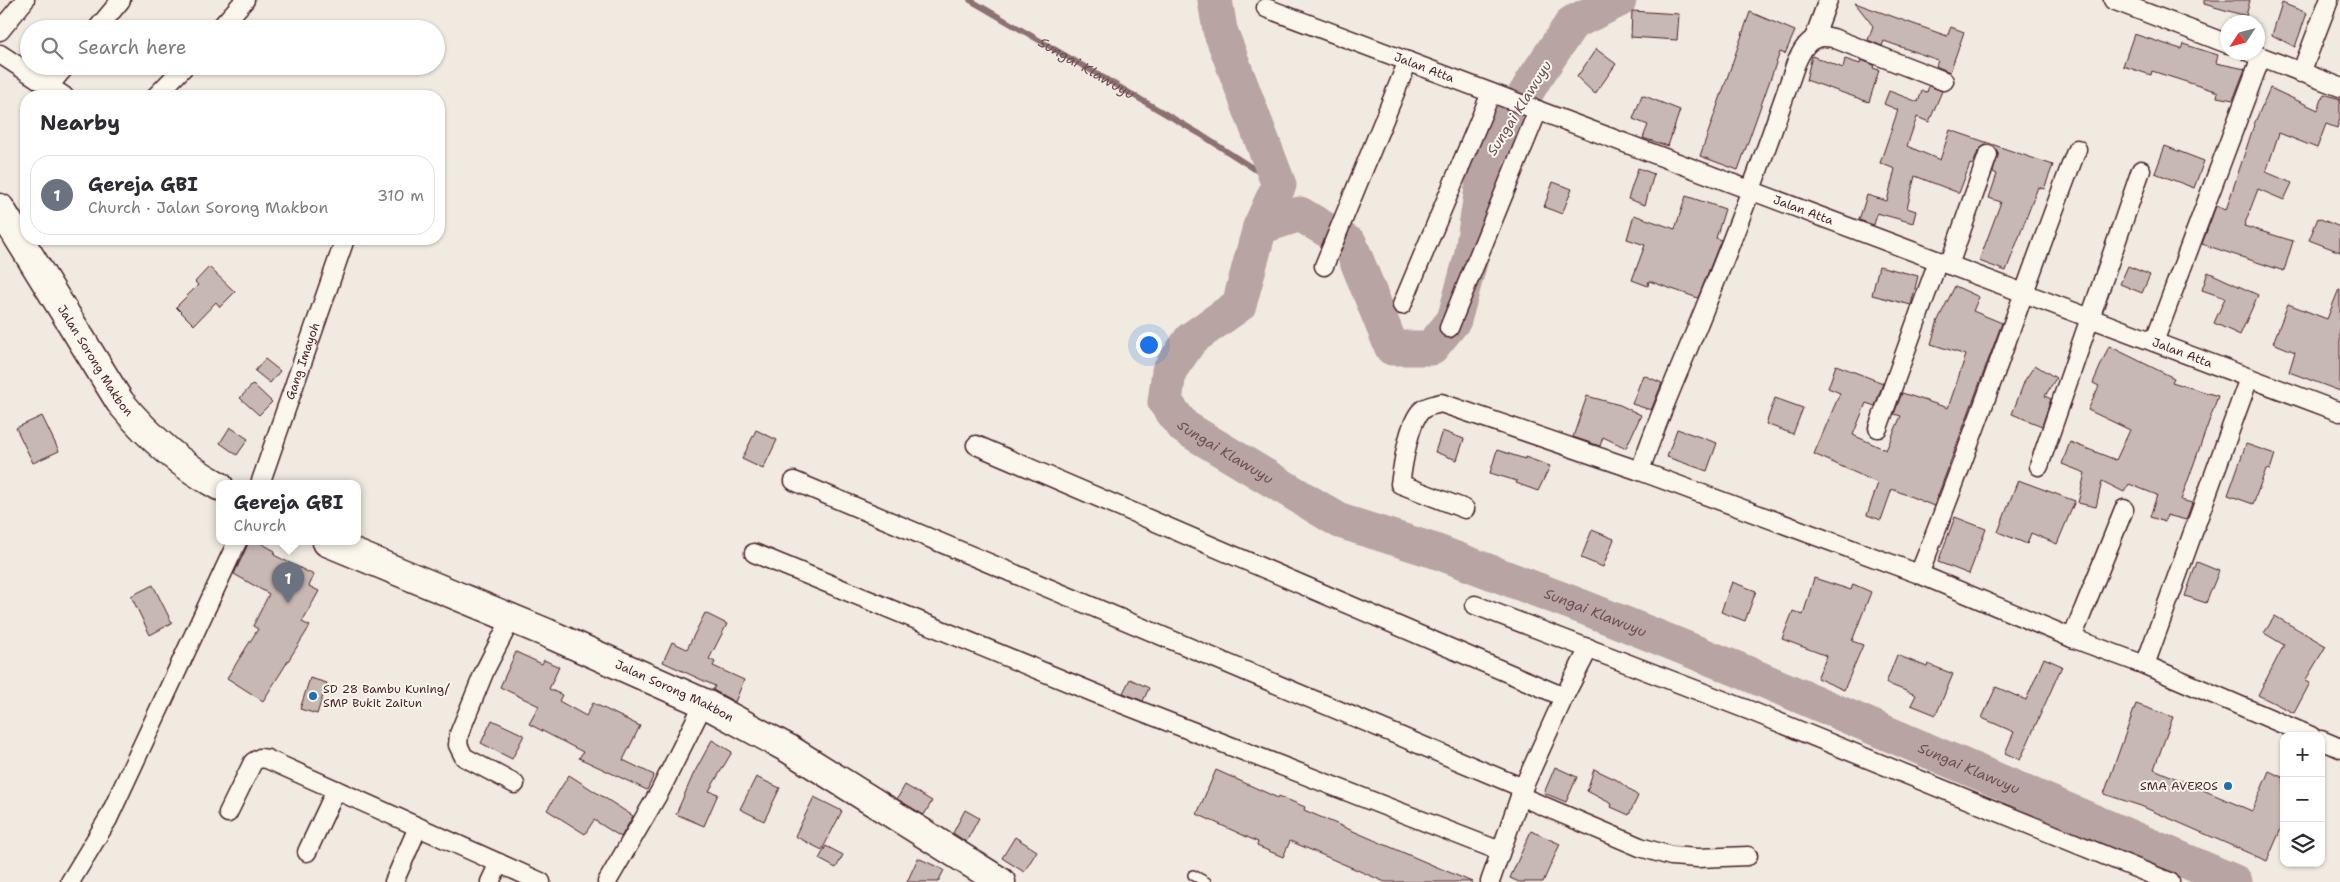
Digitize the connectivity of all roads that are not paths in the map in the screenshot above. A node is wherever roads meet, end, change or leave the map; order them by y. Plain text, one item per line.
1 (25, 0) edge
2 (121, 0) edge
3 (245, 0) edge
4 (1828, 0) edge
5 (2113, 0) edge
6 (2329, 0) edge
7 (1266, 8) dead end
8 (104, 20) edge
9 (227, 20) edge
10 (0, 31) edge
11 (1814, 38) junction
12 (2220, 41) edge
13 (0, 54) edge
14 (2265, 59) edge
15 (2253, 60) edge
16 (1408, 61) junction
17 (20, 68) edge
18 (2301, 73) junction
19 (31, 75) edge
20 (58, 75) edge
21 (176, 75) edge
22 (1944, 81) dead end
23 (48, 87) junction
24 (2340, 87) edge
25 (53, 90) edge
26 (162, 90) edge
27 (1491, 93) junction
28 (1538, 110) junction
29 (2077, 149) dead end
30 (1988, 156) dead end
31 (2141, 170) dead end
32 (1752, 191) junction
33 (0, 208) edge
34 (20, 240) edge
35 (23, 245) edge
36 (343, 245) edge
37 (1943, 263) junction
38 (1324, 266) dead end
39 (2022, 293) junction
40 (1402, 305) dead end
41 (2090, 318) junction
42 (1449, 328) dead end
43 (2154, 342) junction
44 (2249, 378) junction
45 (2340, 412) edge
46 (1878, 428) dead end
47 (976, 445) dead end
48 (2039, 466) dead end
49 (1640, 471) junction
50 (261, 480) edge
51 (794, 482) dead end
52 (216, 484) edge
53 (1465, 509) dead end
54 (2124, 509) dead end
55 (236, 545) edge
56 (334, 545) edge
57 (754, 553) dead end
58 (1919, 574) junction
59 (1475, 605) dead end
60 (512, 619) junction
61 (2072, 638) junction
62 (1589, 648) junction
63 (2145, 665) junction
64 (1564, 697) junction
65 (704, 703) junction
66 (2301, 732) edge
67 (2325, 742) edge
68 (2340, 748) edge
69 (515, 784) dead end
70 (336, 790) junction
71 (1521, 792) junction
72 (228, 813) dead end
73 (418, 827) junction
74 (307, 852) dead end
75 (1500, 852) junction
76 (1748, 856) dead end
77 (499, 863) junction
78 (1193, 875) dead end
79 (70, 882) edge
80 (394, 882) edge
81 (490, 882) edge
82 (541, 882) edge
83 (607, 882) edge
84 (1001, 882) edge
85 (1206, 882) edge
86 (1490, 882) edge
87 (2170, 882) edge

1 - 10 street
2 - 8 street
3 - 9 street
4 - 11 street
5 - 12 street
6 - 18 street
7 - 16 street, Jalan Atta
11 - 22 street
11 - 32 street
13 - 17 street
14 - 18 street
15 - 43 street
16 - 27 street, Jalan Atta
16 - 38 street
18 - 24 street
19 - 23 street
20 - 23 street
21 - 26 street
23 - 25 street
27 - 28 street, Jalan Atta
27 - 40 street
28 - 32 street, Jalan Atta
28 - 42 street
29 - 39 street
30 - 37 street
31 - 41 street
32 - 37 street, Jalan Atta
32 - 49 street
33 - 34 highway, Jalan Sorong Makbon
35 - 52 highway, Jalan Sorong Makbon
36 - 50 street, Gang Imayoh
37 - 39 street, Jalan Atta
37 - 46 street
39 - 41 street, Jalan Atta
39 - 58 street
41 - 43 street, Jalan Atta
41 - 48 street
43 - 44 street, Jalan Atta
44 - 45 street, Jalan Atta
44 - 63 street
47 - 64 street
49 - 53 street
49 - 58 street
51 - 71 street
54 - 61 street
55 - 79 street
56 - 60 highway, Jalan Sorong Makbon
57 - 75 street
58 - 61 street
59 - 62 street
60 - 65 highway, Jalan Sorong Makbon
60 - 69 street
61 - 63 street
62 - 64 street
62 - 87 street
63 - 66 street
64 - 71 street
65 - 83 street
65 - 84 highway, Jalan Sorong Makbon
67 - 68 street
70 - 72 street
70 - 73 street
70 - 74 street
71 - 75 street
71 - 76 street
73 - 77 street
73 - 80 street
75 - 86 street
77 - 81 street
77 - 82 street
78 - 85 lane

